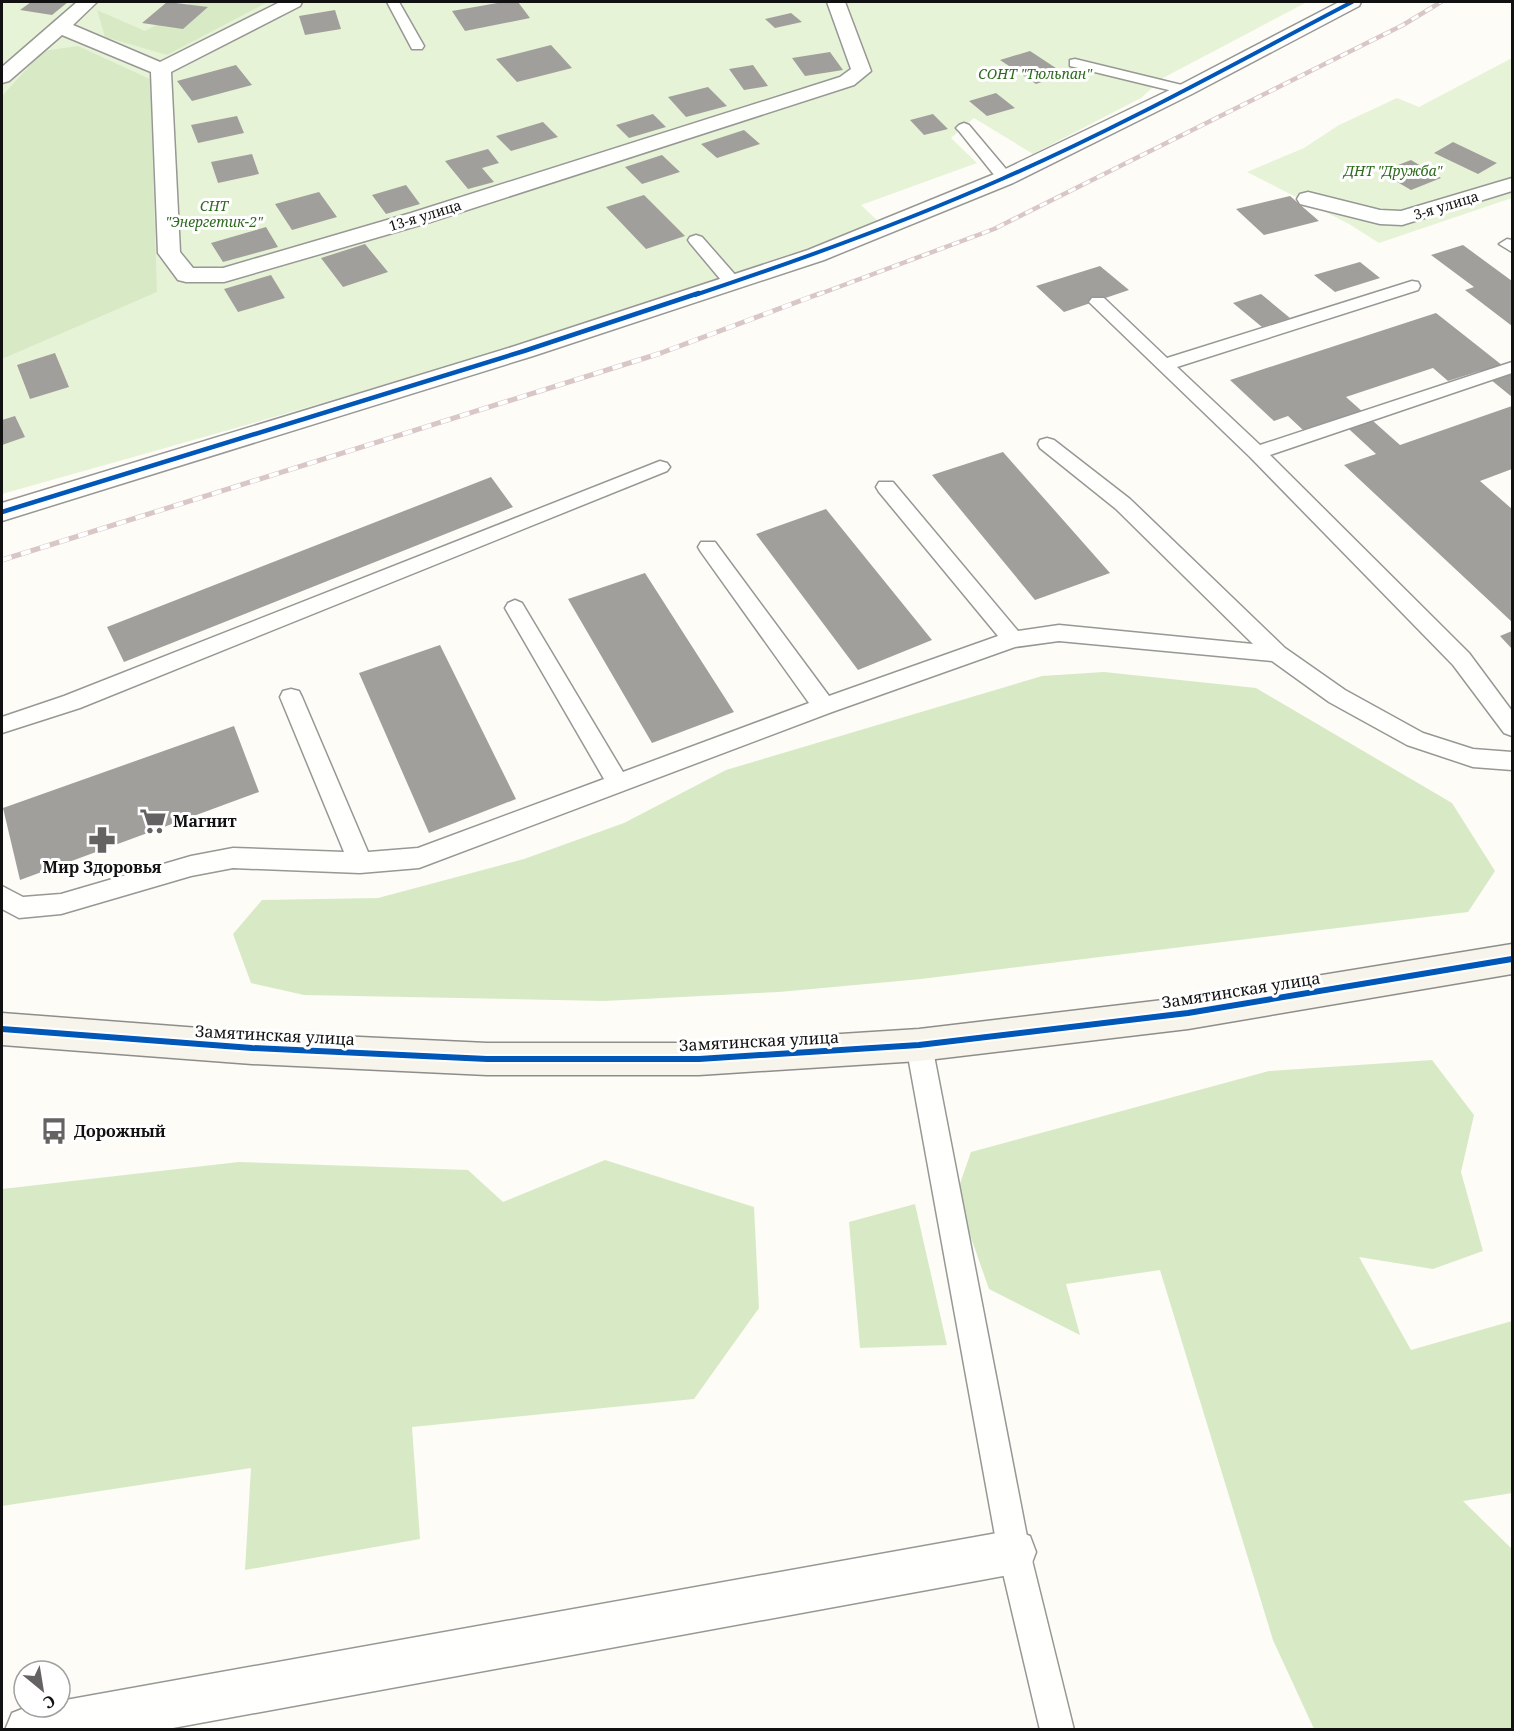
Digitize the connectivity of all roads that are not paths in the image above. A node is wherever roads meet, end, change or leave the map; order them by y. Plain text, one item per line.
1 (88, 2) edge
2 (293, 2) edge
3 (393, 2) edge
4 (836, 2) edge
5 (1352, 2) edge
6 (58, 26) junction
7 (417, 46) dead end
8 (1075, 63) dead end
9 (161, 69) junction
10 (2, 77) edge
11 (1185, 90) junction
12 (964, 128) dead end
13 (1005, 178) junction
14 (1512, 184) edge
15 (1308, 198) dead end
16 (696, 240) dead end
17 (732, 282) junction
18 (1412, 285) dead end
19 (1098, 302) dead end
20 (1166, 364) junction
21 (1512, 367) edge
22 (1047, 444) dead end
23 (1257, 453) junction
24 (660, 467) dead end
25 (886, 487) dead end
26 (2, 512) edge
27 (708, 548) dead end
28 (515, 608) dead end
29 (1014, 639) junction
30 (1278, 654) junction
31 (291, 697) dead end
32 (824, 706) junction
33 (2, 725) edge
34 (1512, 727) edge
35 (1512, 760) edge
36 (617, 782) junction
37 (360, 863) junction
38 (2, 896) edge
39 (1512, 959) edge
40 (2, 1029) edge
41 (919, 1045) junction
42 (1014, 1552) junction
43 (29, 1730) edge
44 (1057, 1730) edge

1 - 6 street
2 - 9 street
3 - 7 lane
4 - 9 street, 13-я улица
5 - 11 street
6 - 9 street
6 - 10 street
8 - 11 lane
11 - 13 street
12 - 13 lane
13 - 17 street
14 - 15 street, 3-я улица
16 - 17 lane
17 - 26 street
18 - 20 lane
19 - 20 lane
20 - 23 lane
21 - 23 lane
22 - 30 lane
23 - 34 lane
24 - 33 lane
25 - 29 lane
27 - 32 lane
28 - 36 lane
29 - 30 lane
29 - 32 lane
30 - 35 lane
31 - 37 lane
32 - 36 lane
36 - 37 lane
37 - 38 lane
39 - 41 street, Замятинская улица
40 - 41 street, Замятинская улица
41 - 42 lane
42 - 43 street
42 - 44 lane

